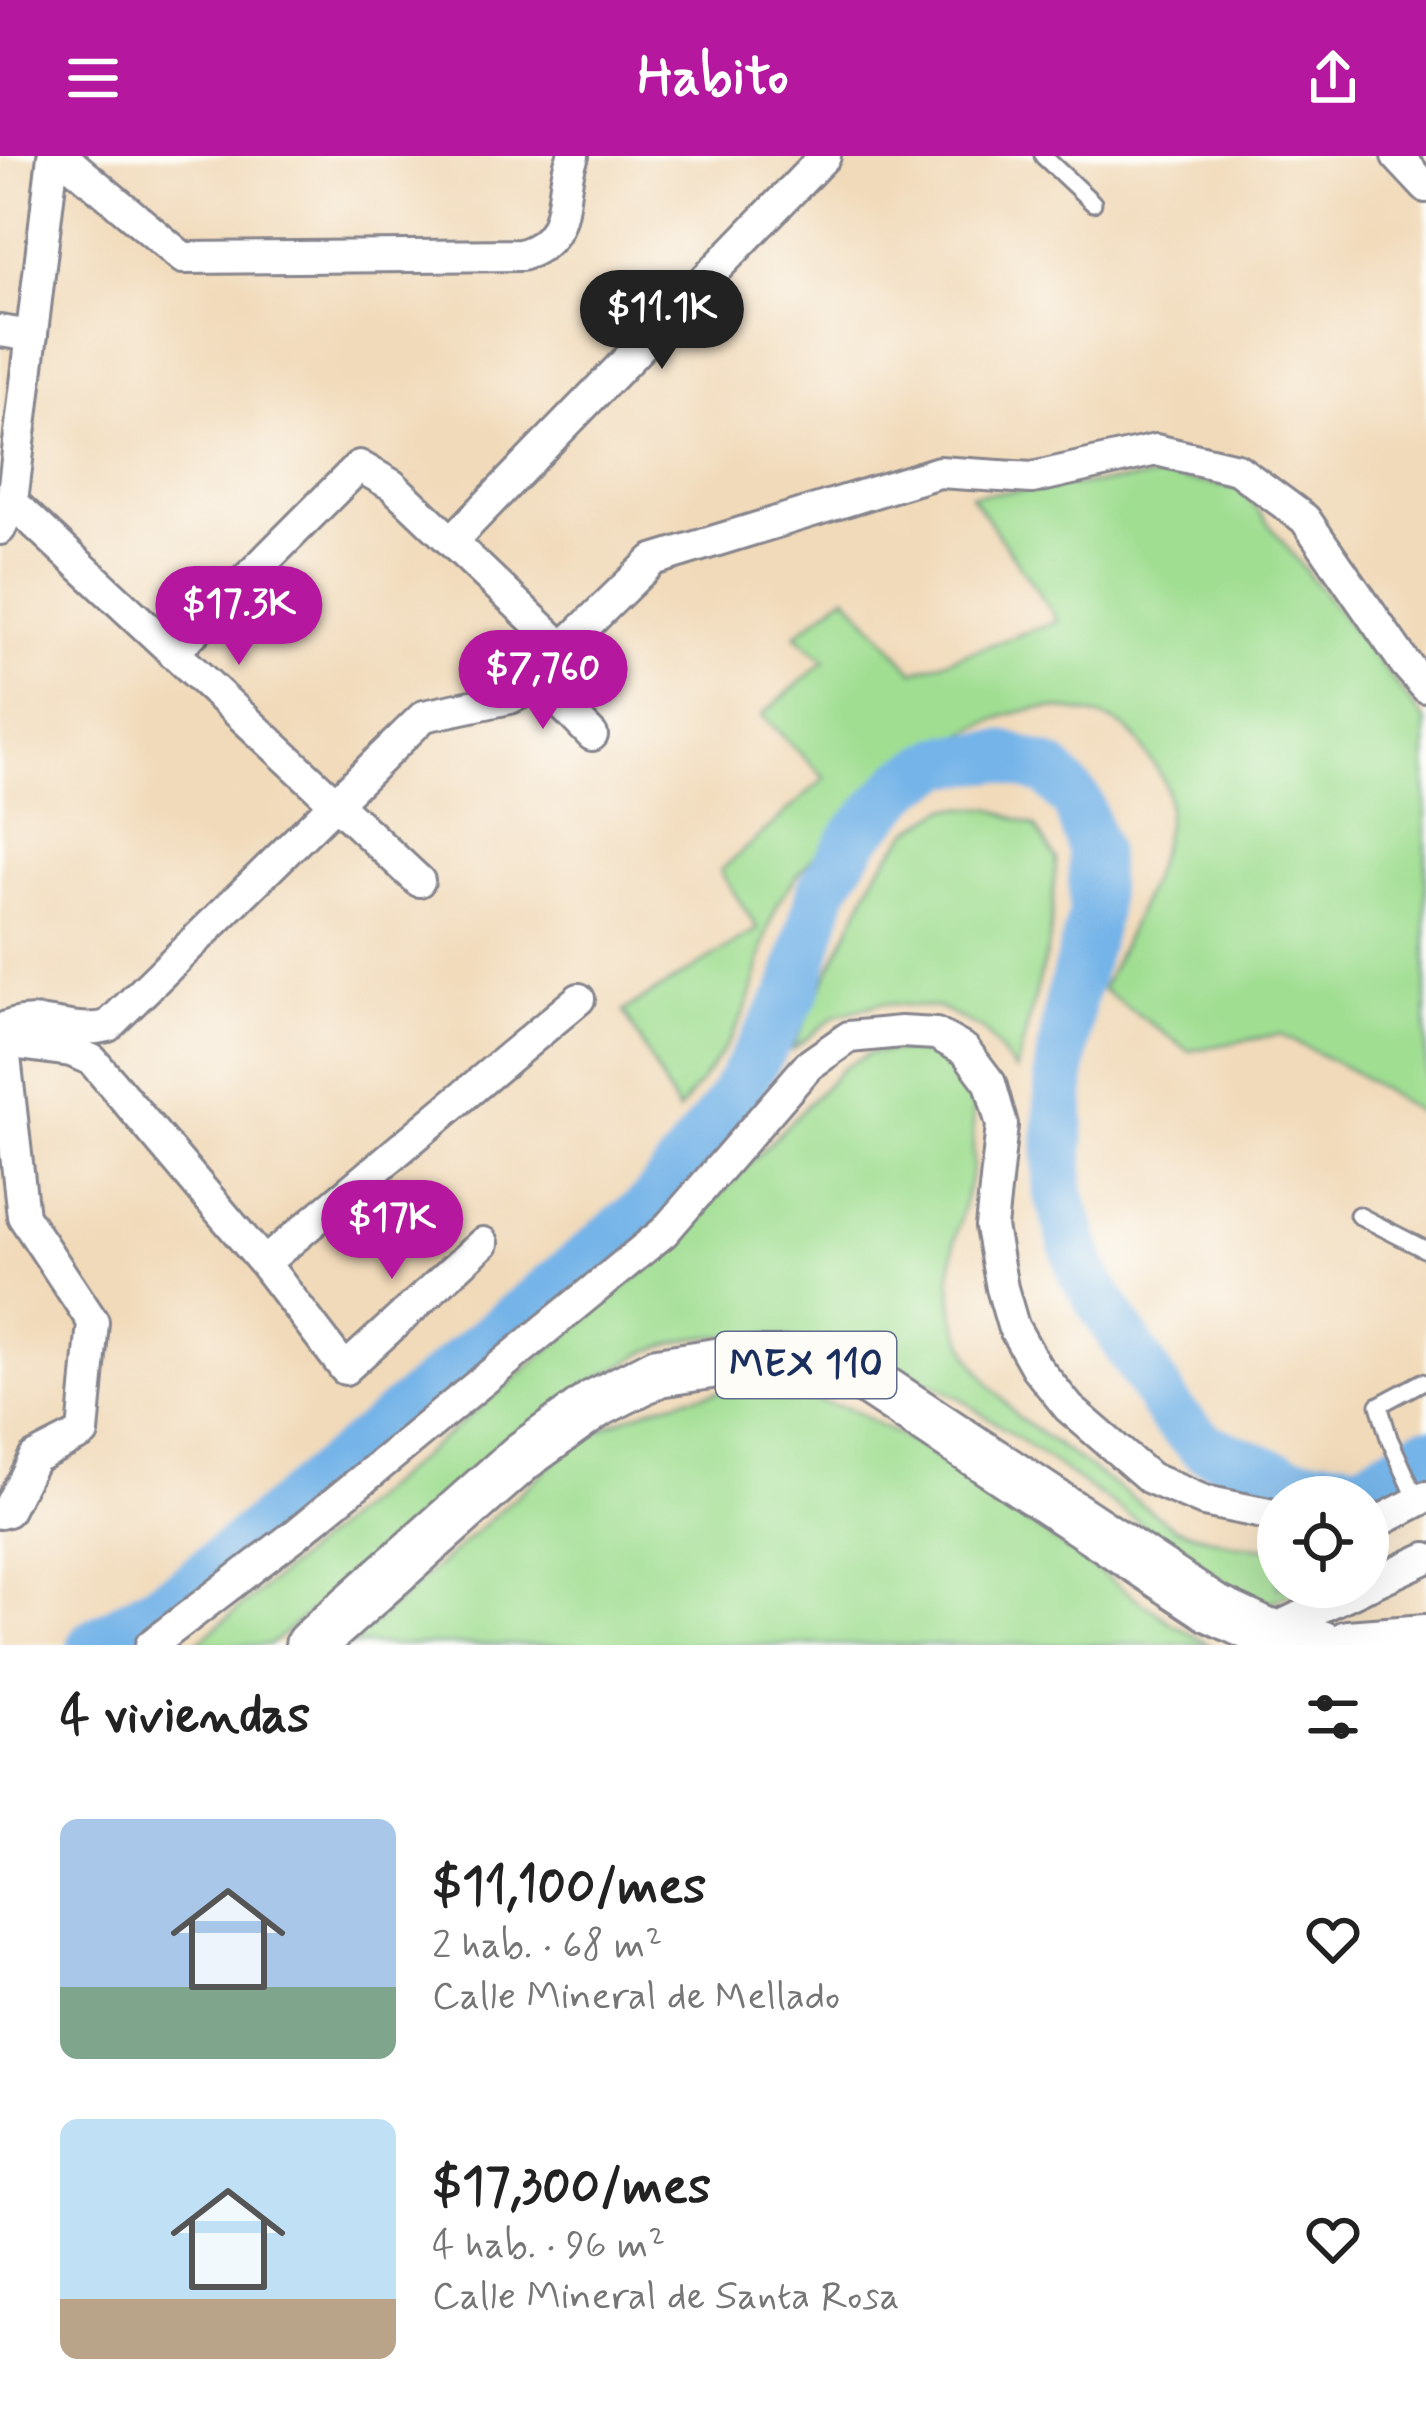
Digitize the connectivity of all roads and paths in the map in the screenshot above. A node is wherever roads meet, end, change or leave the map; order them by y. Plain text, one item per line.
1 (57, 156) edge
2 (825, 156) edge
3 (1043, 156) edge
4 (1397, 156) edge
5 (565, 161) edge
6 (1426, 187) edge
7 (1093, 203) dead end
8 (0, 331) edge
9 (32, 336) junction
10 (6, 515) edge
11 (452, 542) junction
12 (563, 648) junction
13 (173, 653) junction
14 (541, 683) junction
15 (1426, 687) edge
16 (592, 735) dead end
17 (337, 801) junction
18 (419, 881) dead end
19 (579, 999) dead end
20 (2, 1034) edge
21 (1358, 1215) dead end
22 (483, 1244) dead end
23 (1426, 1250) edge
24 (264, 1263) junction
25 (1422, 1382) dead end
26 (1418, 1496) edge
27 (1257, 1512) edge
28 (0, 1514) edge
29 (1389, 1514) edge
30 (1426, 1558) edge
31 (1389, 1575) edge
32 (1319, 1608) edge
33 (1266, 1633) junction
34 (1426, 1639) edge
35 (152, 1645) edge
36 (310, 1645) edge
37 (1321, 1645) edge
38 (1348, 1645) edge

1 - 5 street
1 - 9 street
2 - 11 street
3 - 7 lane
4 - 6 street
8 - 9 street
9 - 10 street
10 - 13 street
11 - 12 street
11 - 13 street
12 - 14 street
12 - 15 street
13 - 17 street
14 - 16 street
14 - 17 street
17 - 18 street
17 - 20 street
19 - 24 street
20 - 24 street
20 - 28 street
21 - 23 lane
22 - 24 street
25 - 26 lane
26 - 29 street
27 - 35 street
30 - 31 street
32 - 33 street
33 - 36 main road, MEX 110
33 - 37 main road, MEX 110
34 - 38 main road

